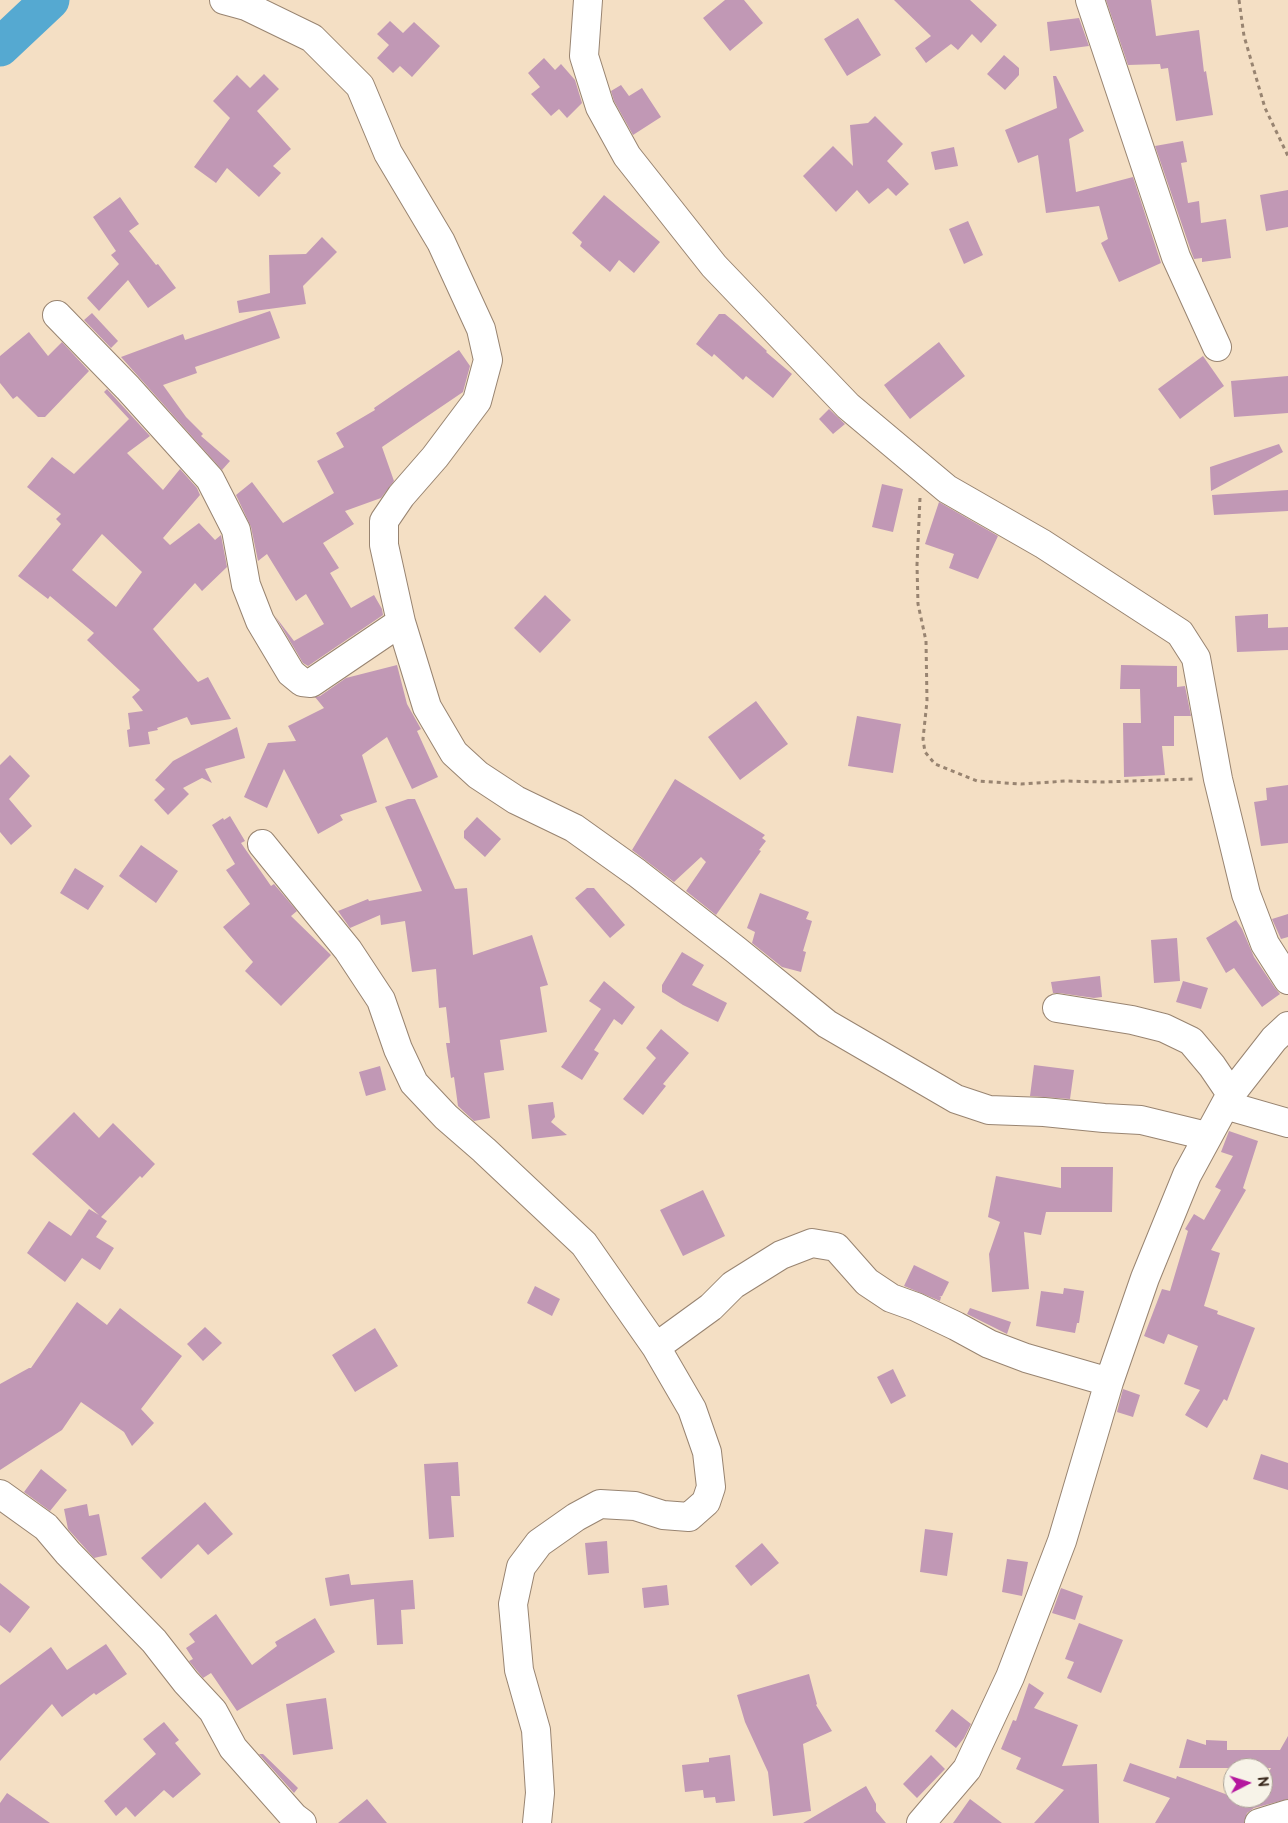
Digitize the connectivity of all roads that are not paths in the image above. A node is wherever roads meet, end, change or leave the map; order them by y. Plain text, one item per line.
1 (224, 0) edge
2 (588, 0) edge
3 (1090, 0) edge
4 (57, 315) dead end
5 (1217, 347) dead end
6 (401, 622) junction
7 (262, 844) dead end
8 (1288, 980) edge
9 (1057, 1008) dead end
10 (1288, 1026) edge
11 (1228, 1100) junction
12 (1288, 1124) edge
13 (1207, 1136) junction
14 (656, 1347) junction
15 (1109, 1382) junction
16 (0, 1494) edge
17 (1288, 1814) edge
18 (302, 1823) edge
19 (537, 1823) edge
20 (921, 1823) edge
21 (1259, 1823) edge

1 - 6 street
2 - 8 street
3 - 5 street
4 - 6 street
6 - 13 street
7 - 14 street
9 - 11 street
10 - 11 street
11 - 12 street
11 - 13 street
13 - 15 street
14 - 15 street
14 - 19 street
15 - 20 street
16 - 18 street
17 - 21 street

